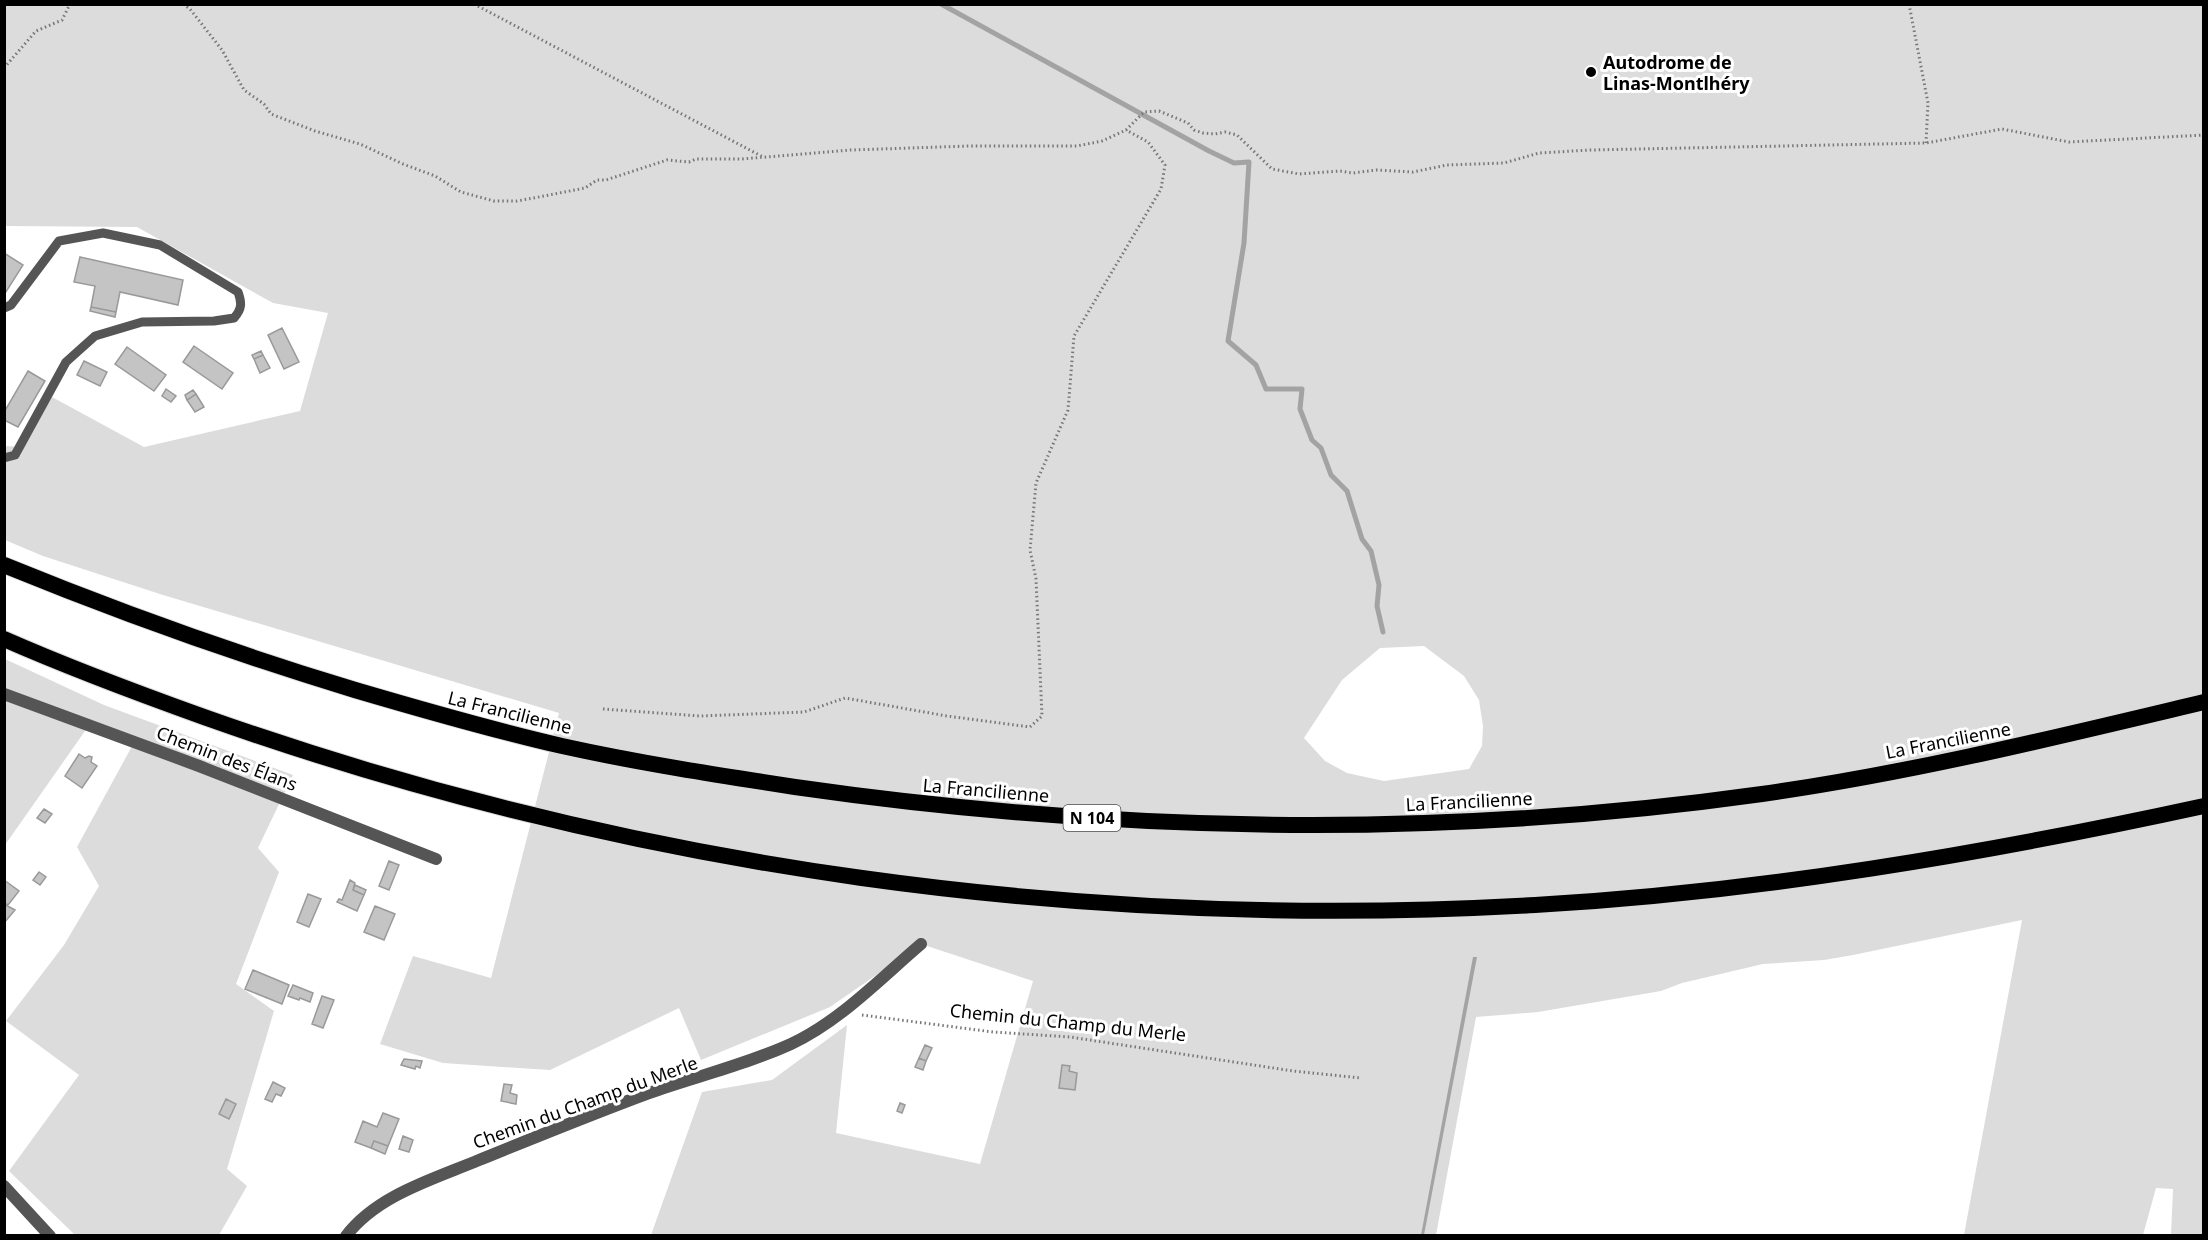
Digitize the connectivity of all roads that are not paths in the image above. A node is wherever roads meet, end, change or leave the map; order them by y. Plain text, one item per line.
1 (4, 308) edge
2 (4, 458) edge
3 (4, 565) edge
4 (4, 639) edge
5 (4, 694) edge
6 (2204, 702) edge
7 (2204, 806) edge
8 (436, 858) dead end
9 (921, 944) dead end
10 (4, 1186) edge
11 (50, 1236) edge
12 (346, 1236) edge

1 - 2 lane
3 - 6 highway, La Francilienne / N 104
4 - 7 highway
5 - 8 street, Chemin des Élans
9 - 12 street, Chemin du Champ du Merle
10 - 11 street

